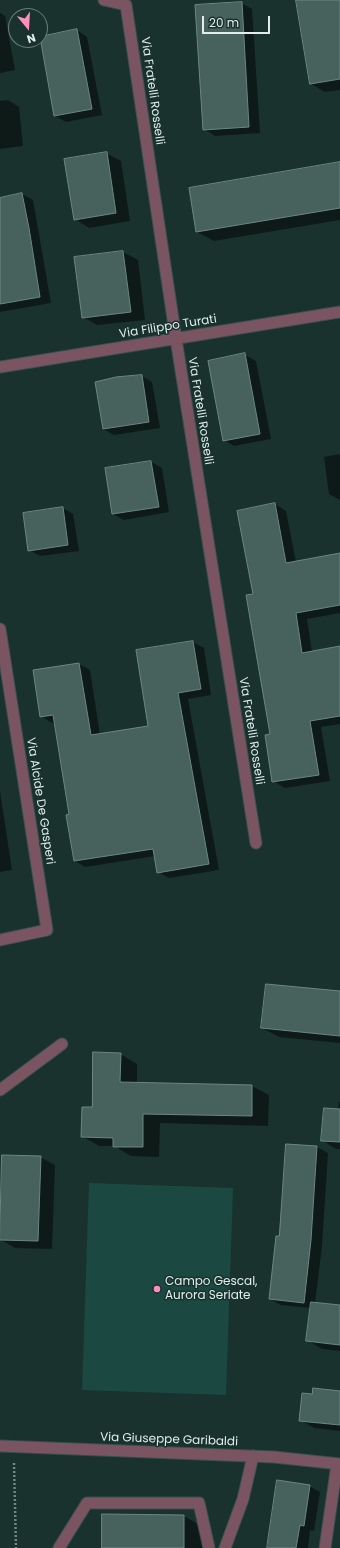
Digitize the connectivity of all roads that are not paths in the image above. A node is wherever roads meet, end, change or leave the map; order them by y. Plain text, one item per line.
1 (104, 0) edge
2 (340, 312) edge
3 (176, 339) junction
4 (0, 367) edge
5 (0, 629) edge
6 (256, 843) dead end
7 (0, 940) edge
8 (62, 1044) dead end
9 (0, 1090) edge
10 (0, 1446) edge
11 (253, 1456) junction
12 (338, 1464) edge
13 (59, 1548) edge
14 (208, 1548) edge
15 (225, 1548) edge
16 (324, 1548) edge

1 - 3 street, Via Fratelli Rosselli
2 - 3 street, Via Filippo Turati
3 - 4 street, Via Filippo Turati
3 - 6 street, Via Fratelli Rosselli
5 - 7 street, Via Alcide De Gasperi
8 - 9 street
10 - 11 street, Via Giuseppe Garibaldi
11 - 12 street, Via Giuseppe Garibaldi
11 - 15 street
12 - 16 street, Via Giuseppe Garibaldi
13 - 14 street

